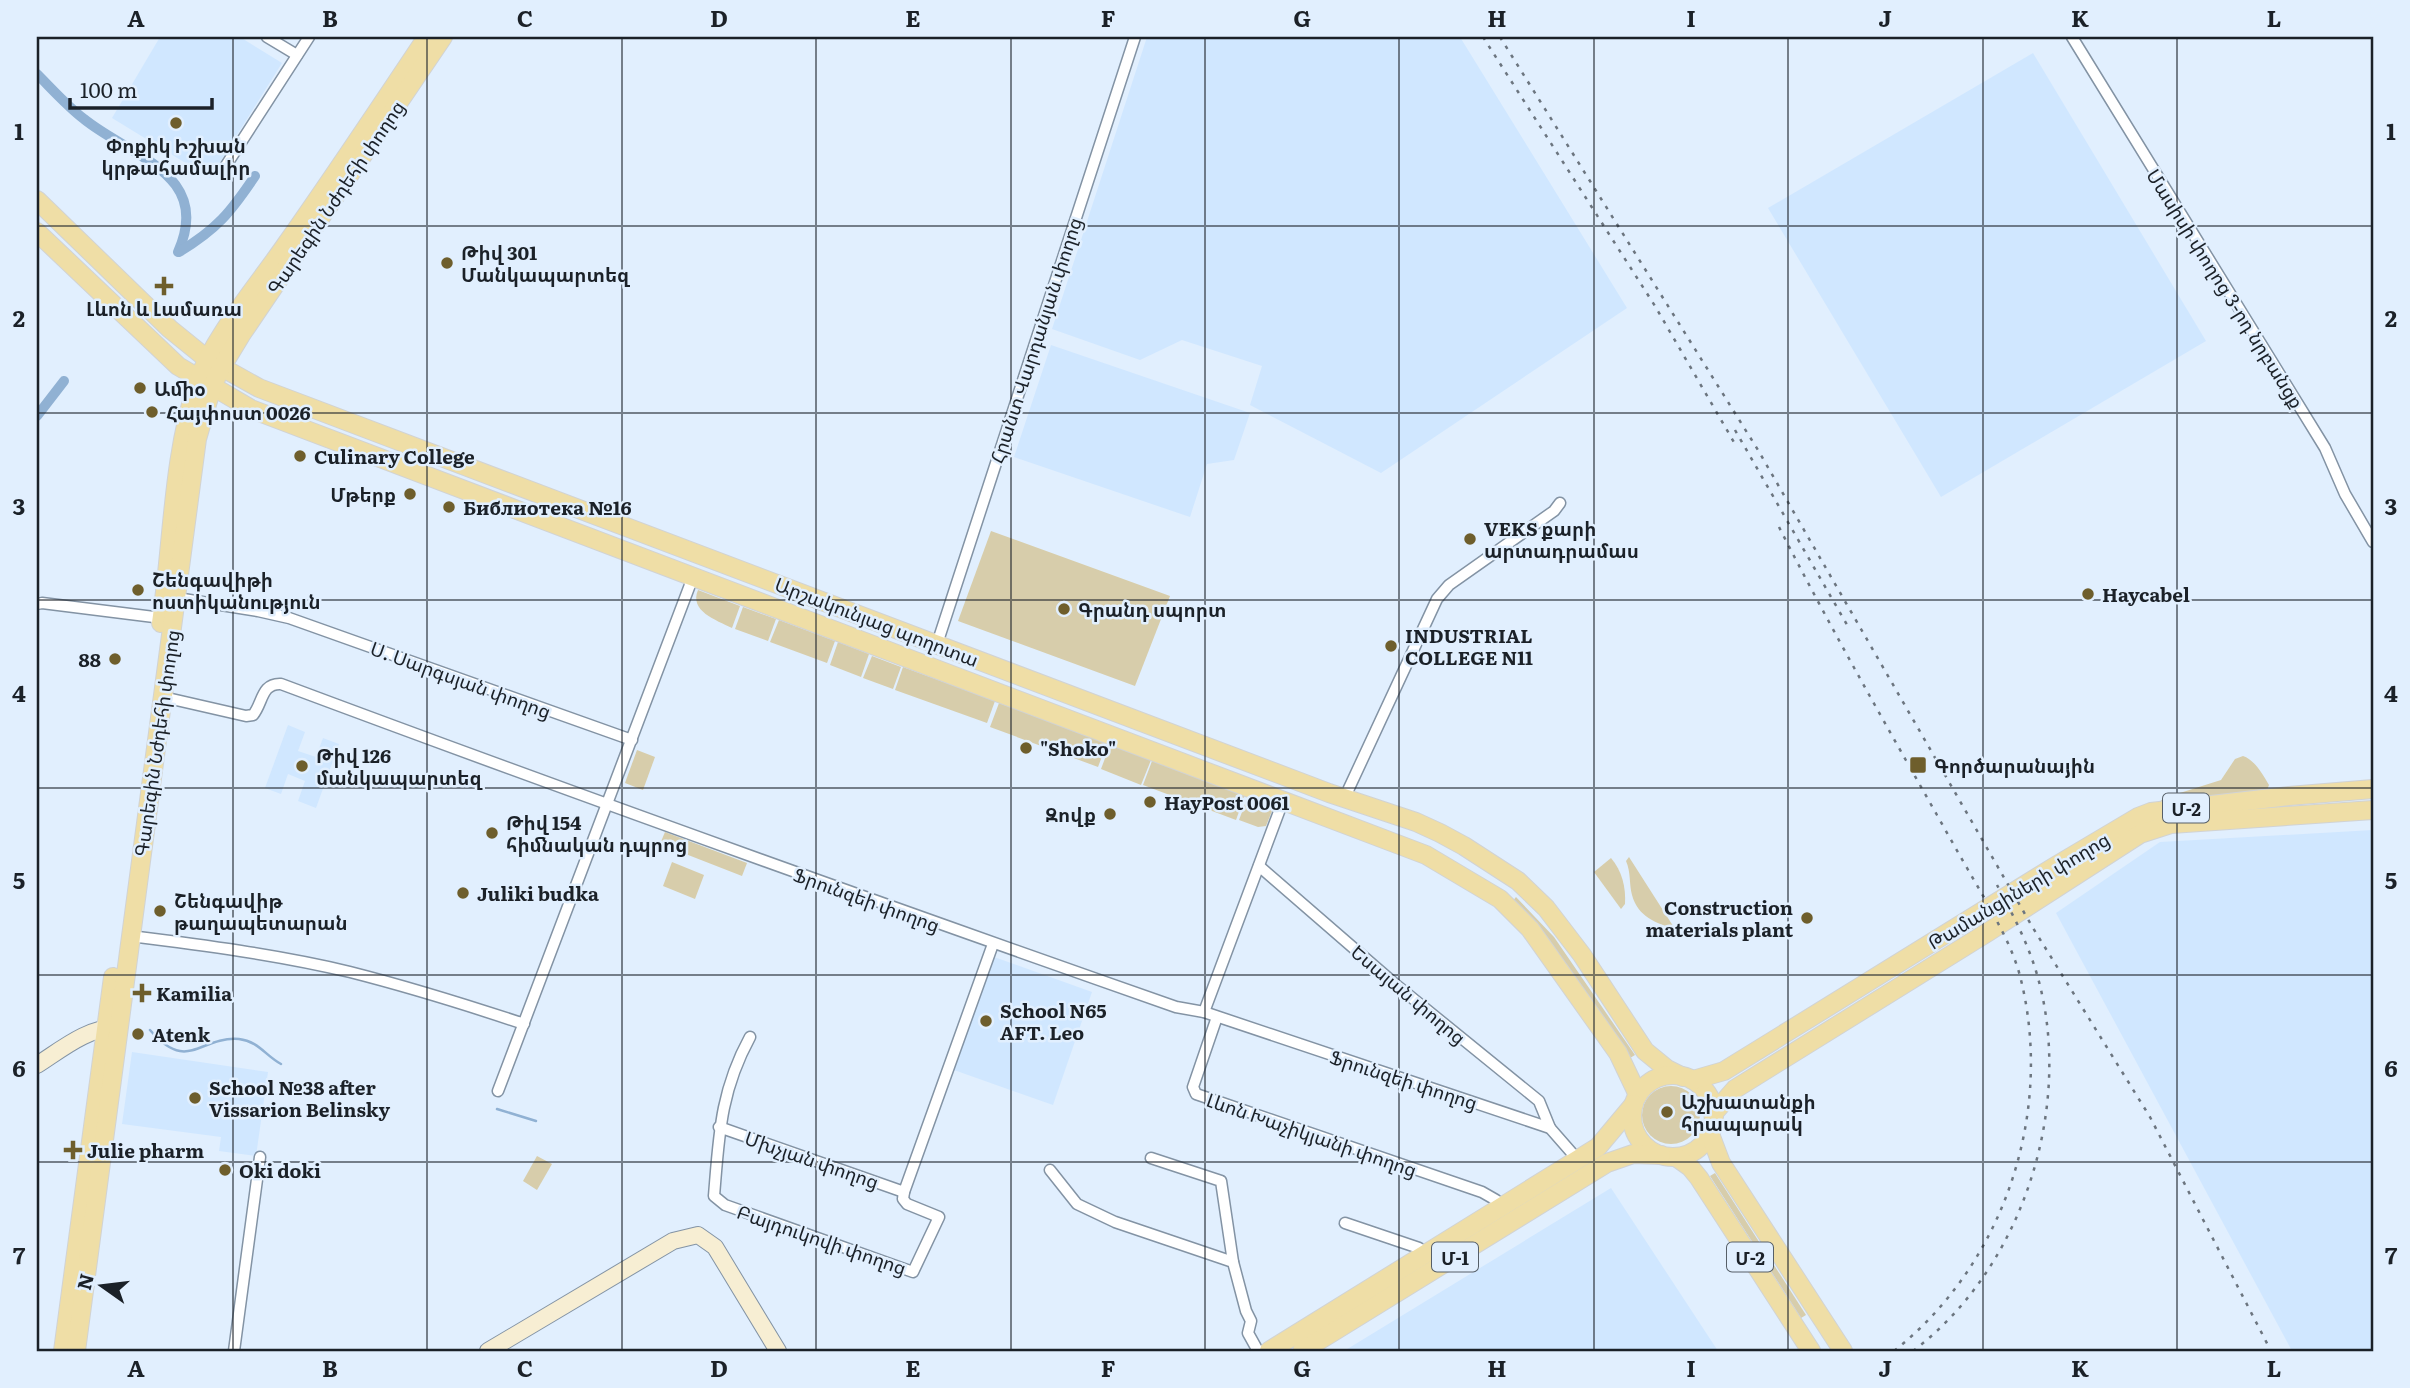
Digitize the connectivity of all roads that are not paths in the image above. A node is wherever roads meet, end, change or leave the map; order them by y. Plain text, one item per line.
1 (267, 37) edge
2 (309, 37) edge
3 (427, 37) edge
4 (443, 37) edge
5 (1135, 37) edge
6 (2072, 37) edge
7 (297, 55) junction
8 (225, 167) dead end
9 (37, 200) edge
10 (37, 232) edge
11 (214, 364) junction
12 (205, 384) junction
13 (478, 471) junction
14 (509, 483) junction
15 (469, 492) junction
16 (1560, 503) dead end
17 (504, 505) junction
18 (2373, 542) edge
19 (693, 577) junction
20 (177, 598) junction
21 (37, 604) edge
22 (162, 618) junction
23 (937, 644) junction
24 (928, 667) junction
25 (163, 697) junction
26 (632, 740) junction
27 (2373, 789) edge
28 (1344, 799) junction
29 (1283, 801) junction
30 (607, 805) junction
31 (2373, 810) edge
32 (1335, 820) junction
33 (1259, 866) junction
34 (1518, 881) junction
35 (1500, 899) junction
36 (130, 936) junction
37 (993, 944) junction
38 (1204, 1012) junction
39 (1217, 1017) junction
40 (524, 1024) junction
41 (113, 1027) junction
42 (750, 1037) dead end
43 (37, 1065) edge
44 (1688, 1079) junction
45 (499, 1091) dead end
46 (1636, 1099) junction
47 (1713, 1114) junction
48 (719, 1127) junction
49 (1550, 1128) junction
50 (1710, 1133) junction
51 (1668, 1156) junction
52 (260, 1157) dead end
53 (1151, 1158) dead end
54 (1578, 1160) junction
55 (1050, 1170) dead end
56 (904, 1192) junction
57 (1502, 1207) junction
58 (1345, 1223) dead end
59 (1423, 1256) junction
60 (1233, 1262) junction
61 (1823, 1321) junction
62 (1800, 1336) junction
63 (64, 1351) edge
64 (76, 1351) edge
65 (234, 1351) edge
66 (488, 1351) edge
67 (778, 1351) edge
68 (1258, 1351) edge
69 (1269, 1351) edge
70 (1302, 1351) edge
71 (1811, 1351) edge
72 (1843, 1351) edge

1 - 7 street
2 - 7 street
3 - 11 main road, Գարեգին Նժդեհի փողոց
4 - 11 main road, Գարեգին Նժդեհի փողոց
5 - 23 street, Հրանտ Վարդանյան փողոց
6 - 18 street, Մասիսի փողոց 3-րդ նրբանցք
7 - 8 street
9 - 11 main road, Արշակունյաց պողոտա
10 - 12 main road, Արշակունյաց պողոտա
11 - 12 main road, Գարեգին Նժդեհի փողոց
11 - 13 main road, Արշակունյաց պողոտա
12 - 15 main road, Արշակունյաց պողոտա
12 - 20 main road, Գարեգին Նժդեհի փողոց
12 - 22 main road, Գարեգին Նժդեհի փողոց
13 - 14 main road, Արշակունյաց պողոտա
13 - 15 main road
14 - 17 main road
14 - 23 main road, Արշակունյաց պողոտա
15 - 17 main road, Արշակունյաց պողոտա
16 - 28 street
17 - 19 main road, Արշակունյաց պողոտա
19 - 24 main road, Արշակունյաց պողոտա
19 - 26 street
20 - 25 main road, Գարեգին Նժդեհի փողոց
20 - 26 street, Ս. Սարգսյան փողոց
21 - 22 street
22 - 41 main road, Գարեգին Նժդեհի փողոց
23 - 24 main road
23 - 28 main road, Արշակունյաց պողոտա
24 - 29 main road, Արշակունյաց պողոտա
25 - 30 street, Ֆրունզեի փողոց
25 - 36 main road, Գարեգին Նժդեհի փողոց
26 - 30 street
27 - 44 main road, Թամանցիների փողոց / Մ-2
28 - 32 main road
28 - 34 main road, Արշակունյաց պողոտա
29 - 32 main road, Արշակունյաց պողոտա
29 - 33 street
30 - 37 street, Ֆրունզեի փողոց
30 - 40 street
31 - 47 main road, Թամանցիների փողոց / Մ-2
32 - 35 main road, Արշակունյաց պողոտա
33 - 38 street
33 - 49 street, Եսայան փողոց
34 - 35 main road
34 - 44 main road, Արշակունյաց պողոտա
35 - 46 main road, Արշակունյաց պողոտա
36 - 40 street
36 - 41 main road, Գարեգին Նժդեհի փողոց
37 - 38 street, Ֆրունզեի փողոց
37 - 56 street
38 - 39 street, Ֆրունզեի փողոց
39 - 49 street, Ֆրունզեի փողոց
39 - 57 street, Լևոն Խաչիկյանի փողոց
40 - 45 street
41 - 43 street
41 - 63 main road, Գարեգին Նժդեհի փողոց
41 - 64 main road, Գարեգին Նժդեհի փողոց
42 - 48 street, Բայդուկովի փողոց
44 - 46 main road
44 - 47 main road
46 - 51 main road
46 - 54 main road, Մ-1
47 - 50 main road
48 - 56 street, Մխչյան փողոց
48 - 56 street, Բայդուկովի փողոց
49 - 54 street
50 - 51 main road
50 - 61 main road, Մ-2
51 - 62 main road, Մ-2
51 - 70 main road, Մ-1
52 - 65 street
53 - 60 street
54 - 57 main road, Մ-1
55 - 60 street
57 - 59 main road, Մ-1
58 - 59 street
59 - 69 main road, Մ-1
60 - 68 street
61 - 62 main road
61 - 72 main road, Մ-2
62 - 71 main road, Մ-2
66 - 67 street

